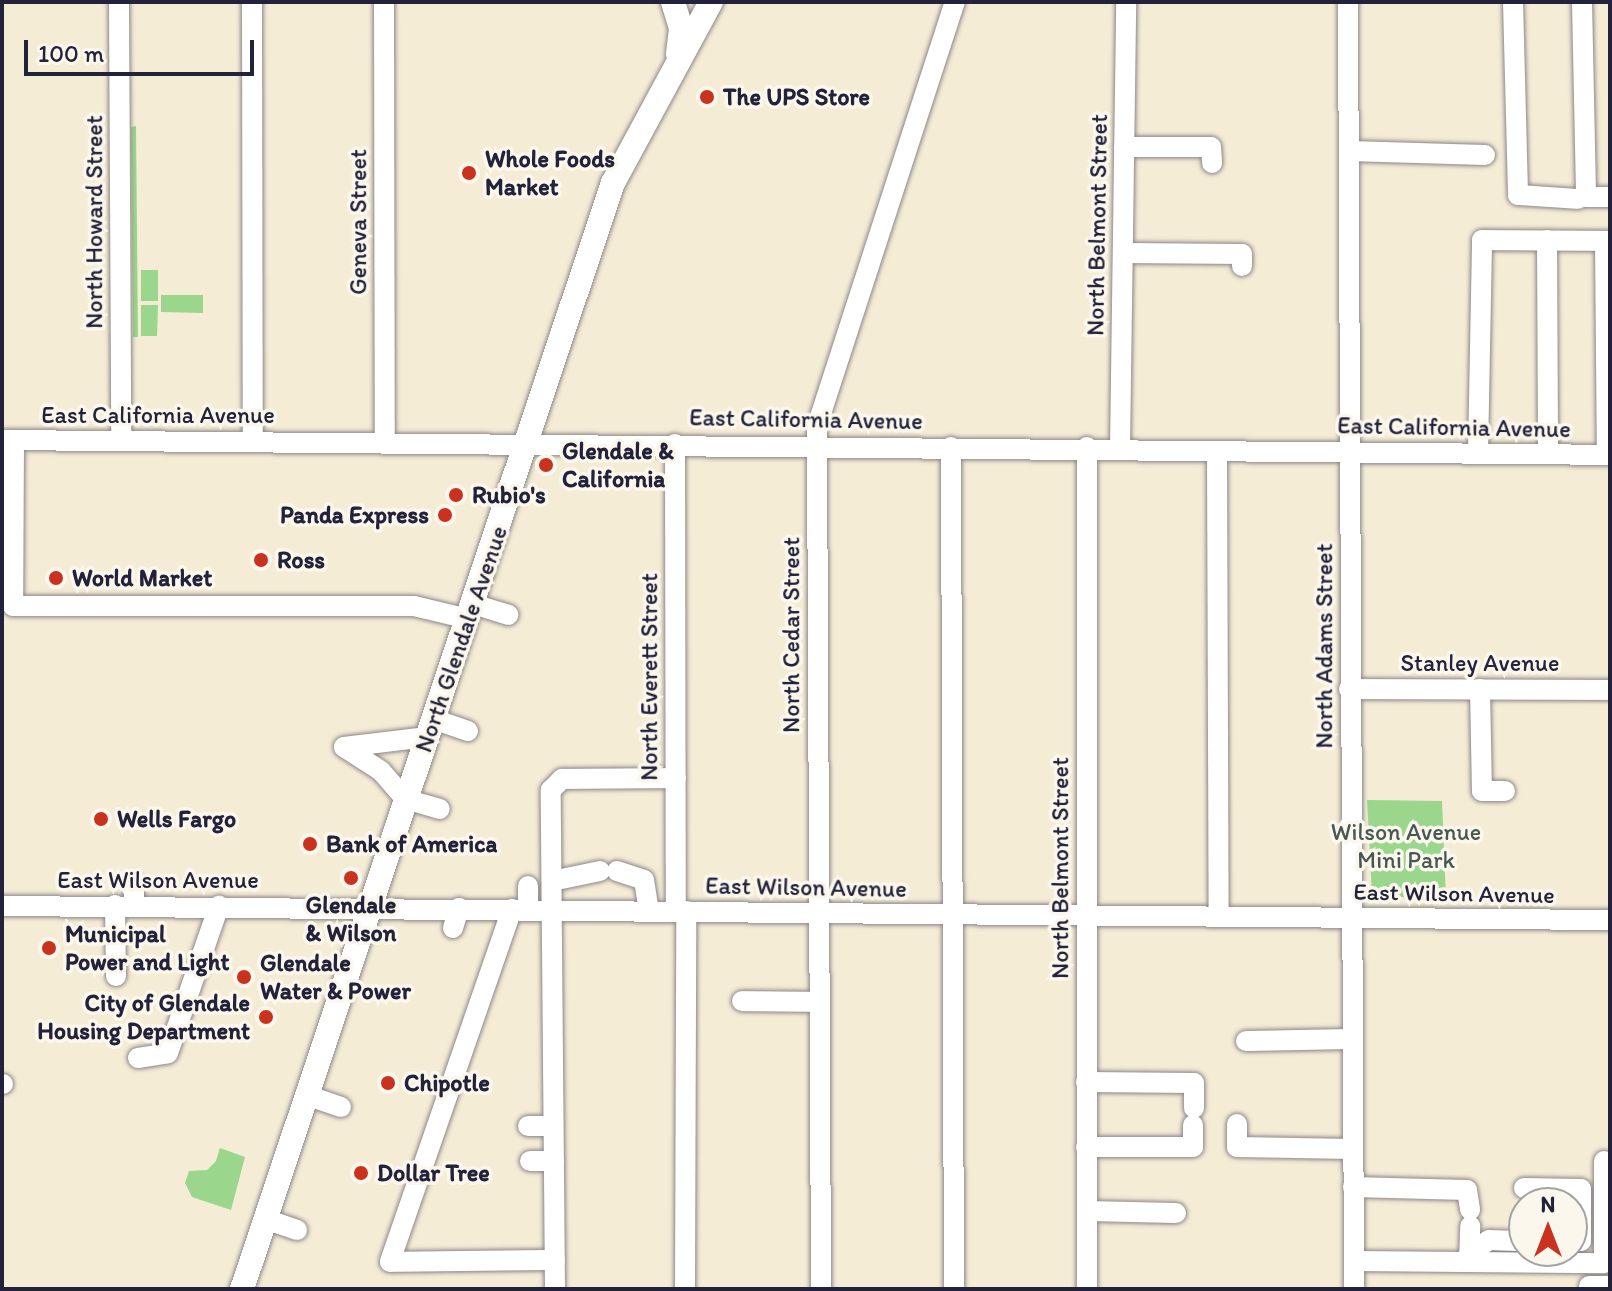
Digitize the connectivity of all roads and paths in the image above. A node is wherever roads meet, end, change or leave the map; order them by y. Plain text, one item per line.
1 (119, 2) edge
2 (252, 2) edge
3 (384, 2) edge
4 (673, 2) edge
5 (711, 2) edge
6 (955, 2) edge
7 (1126, 2) edge
8 (1348, 2) edge
9 (1513, 2) edge
10 (1582, 2) edge
11 (671, 73) junction
12 (1124, 147) junction
13 (1349, 151) junction
14 (1485, 155) dead end
15 (1212, 163) dead end
16 (1610, 197) edge
17 (1578, 199) dead end
18 (1547, 240) junction
19 (1608, 241) edge
20 (1123, 253) junction
21 (1242, 266) dead end
22 (8, 440) edge
23 (121, 441) junction
24 (253, 441) junction
25 (385, 442) junction
26 (528, 442) junction
27 (675, 444) junction
28 (815, 447) junction
29 (951, 447) junction
30 (1087, 447) junction
31 (1120, 448) junction
32 (1217, 451) junction
33 (1350, 452) junction
34 (1478, 453) junction
35 (1548, 454) junction
36 (1608, 455) edge
37 (471, 611) junction
38 (508, 615) dead end
39 (1349, 689) junction
40 (1480, 689) junction
41 (1610, 690) edge
42 (430, 728) junction
43 (468, 731) dead end
44 (676, 778) junction
45 (1505, 791) dead end
46 (405, 799) junction
47 (440, 809) dead end
48 (552, 881) junction
49 (134, 883) dead end
50 (528, 886) dead end
51 (125, 905) junction
52 (2, 906) edge
53 (219, 906) junction
54 (368, 907) junction
55 (459, 908) junction
56 (520, 909) junction
57 (552, 909) junction
58 (649, 911) junction
59 (681, 911) junction
60 (818, 913) junction
61 (950, 914) junction
62 (1085, 915) junction
63 (1219, 916) junction
64 (1352, 917) junction
65 (1610, 920) edge
66 (453, 928) dead end
67 (116, 976) dead end
68 (742, 1001) dead end
69 (819, 1002) junction
70 (1353, 1039) junction
71 (1246, 1041) dead end
72 (138, 1058) dead end
73 (1086, 1082) junction
74 (306, 1095) junction
75 (341, 1107) dead end
76 (1237, 1124) dead end
77 (528, 1126) dead end
78 (553, 1126) junction
79 (1086, 1147) junction
80 (1353, 1149) junction
81 (530, 1161) dead end
82 (554, 1161) junction
83 (1604, 1161) dead end
84 (1353, 1187) junction
85 (533, 1192) dead end
86 (554, 1192) junction
87 (1087, 1211) junction
88 (1176, 1213) dead end
89 (265, 1219) junction
90 (297, 1230) dead end
91 (1508, 1241) edge
92 (1469, 1258) junction
93 (555, 1260) junction
94 (1354, 1261) junction
95 (242, 1289) edge
96 (555, 1289) edge
97 (685, 1289) edge
98 (821, 1289) edge
99 (954, 1289) edge
100 (1087, 1289) edge
101 (1354, 1289) edge

1 - 23 street, North Howard Street
2 - 24 street
3 - 25 street, Geneva Street
4 - 11 main road
5 - 11 main road, North Glendale Avenue
6 - 28 street, North Cedar Street
7 - 12 street, North Belmont Street
8 - 13 street, North Adams Street
9 - 17 street
10 - 16 street
11 - 26 main road, North Glendale Avenue
12 - 15 street
12 - 20 street, North Belmont Street
13 - 14 street
13 - 33 street, North Adams Street
18 - 19 street
18 - 34 street
18 - 35 street
19 - 36 street
20 - 21 street
20 - 31 street, North Belmont Street
22 - 23 street, East California Avenue
22 - 37 street
23 - 24 street, East California Avenue
24 - 25 street, East California Avenue
25 - 26 street, East California Avenue
26 - 27 street, East California Avenue
26 - 37 main road, North Glendale Avenue
27 - 28 street, East California Avenue
27 - 44 street, North Everett Street
28 - 29 street, East California Avenue
28 - 60 street, North Cedar Street
29 - 30 street, East California Avenue
29 - 61 street
30 - 31 street, East California Avenue
30 - 62 street, North Belmont Street
31 - 32 street, East California Avenue
32 - 33 street, East California Avenue
32 - 63 street
33 - 34 street, East California Avenue
33 - 39 street, North Adams Street
34 - 35 street, East California Avenue
35 - 36 street, East California Avenue
37 - 38 street
37 - 42 main road, North Glendale Avenue
39 - 40 street, Stanley Avenue
39 - 64 street, North Adams Street
40 - 41 street, Stanley Avenue
40 - 45 street
42 - 43 street
42 - 46 main road, North Glendale Avenue
42 - 46 street
44 - 48 street
44 - 59 street, North Everett Street
46 - 47 street
46 - 54 main road, North Glendale Avenue
48 - 57 street
48 - 58 street
49 - 51 street
50 - 56 street
51 - 52 street, East Wilson Avenue
51 - 53 street, East Wilson Avenue
51 - 67 street
53 - 54 street, East Wilson Avenue
53 - 72 street
54 - 55 street, East Wilson Avenue
54 - 74 main road, North Glendale Avenue
55 - 56 street, East Wilson Avenue
55 - 66 street
56 - 57 street, East Wilson Avenue
56 - 93 street
57 - 58 street, East Wilson Avenue
57 - 78 street
58 - 59 street, East Wilson Avenue
59 - 60 street, East Wilson Avenue
59 - 97 street, North Everett Street
60 - 61 street, East Wilson Avenue
60 - 69 street, North Cedar Street
61 - 62 street, East Wilson Avenue
61 - 99 street
62 - 63 street, East Wilson Avenue
62 - 73 street, North Belmont Street
63 - 64 street, East Wilson Avenue
64 - 65 street, East Wilson Avenue
64 - 70 street, North Adams Street
68 - 69 street
69 - 98 street, North Cedar Street
70 - 71 street
70 - 80 street, North Adams Street
73 - 79 street, North Belmont Street
73 - 79 street
74 - 75 street
74 - 89 main road, North Glendale Avenue
76 - 80 street
77 - 78 street
78 - 82 street
79 - 87 street, North Belmont Street
80 - 84 street, North Adams Street
81 - 82 street
82 - 86 street
83 - 92 street
84 - 92 street
84 - 94 street, North Adams Street
85 - 86 street
86 - 93 street
87 - 88 street
87 - 100 street, North Belmont Street
89 - 90 street
89 - 95 main road, North Glendale Avenue
91 - 92 street
92 - 94 street
93 - 96 street
94 - 101 street, North Adams Street

